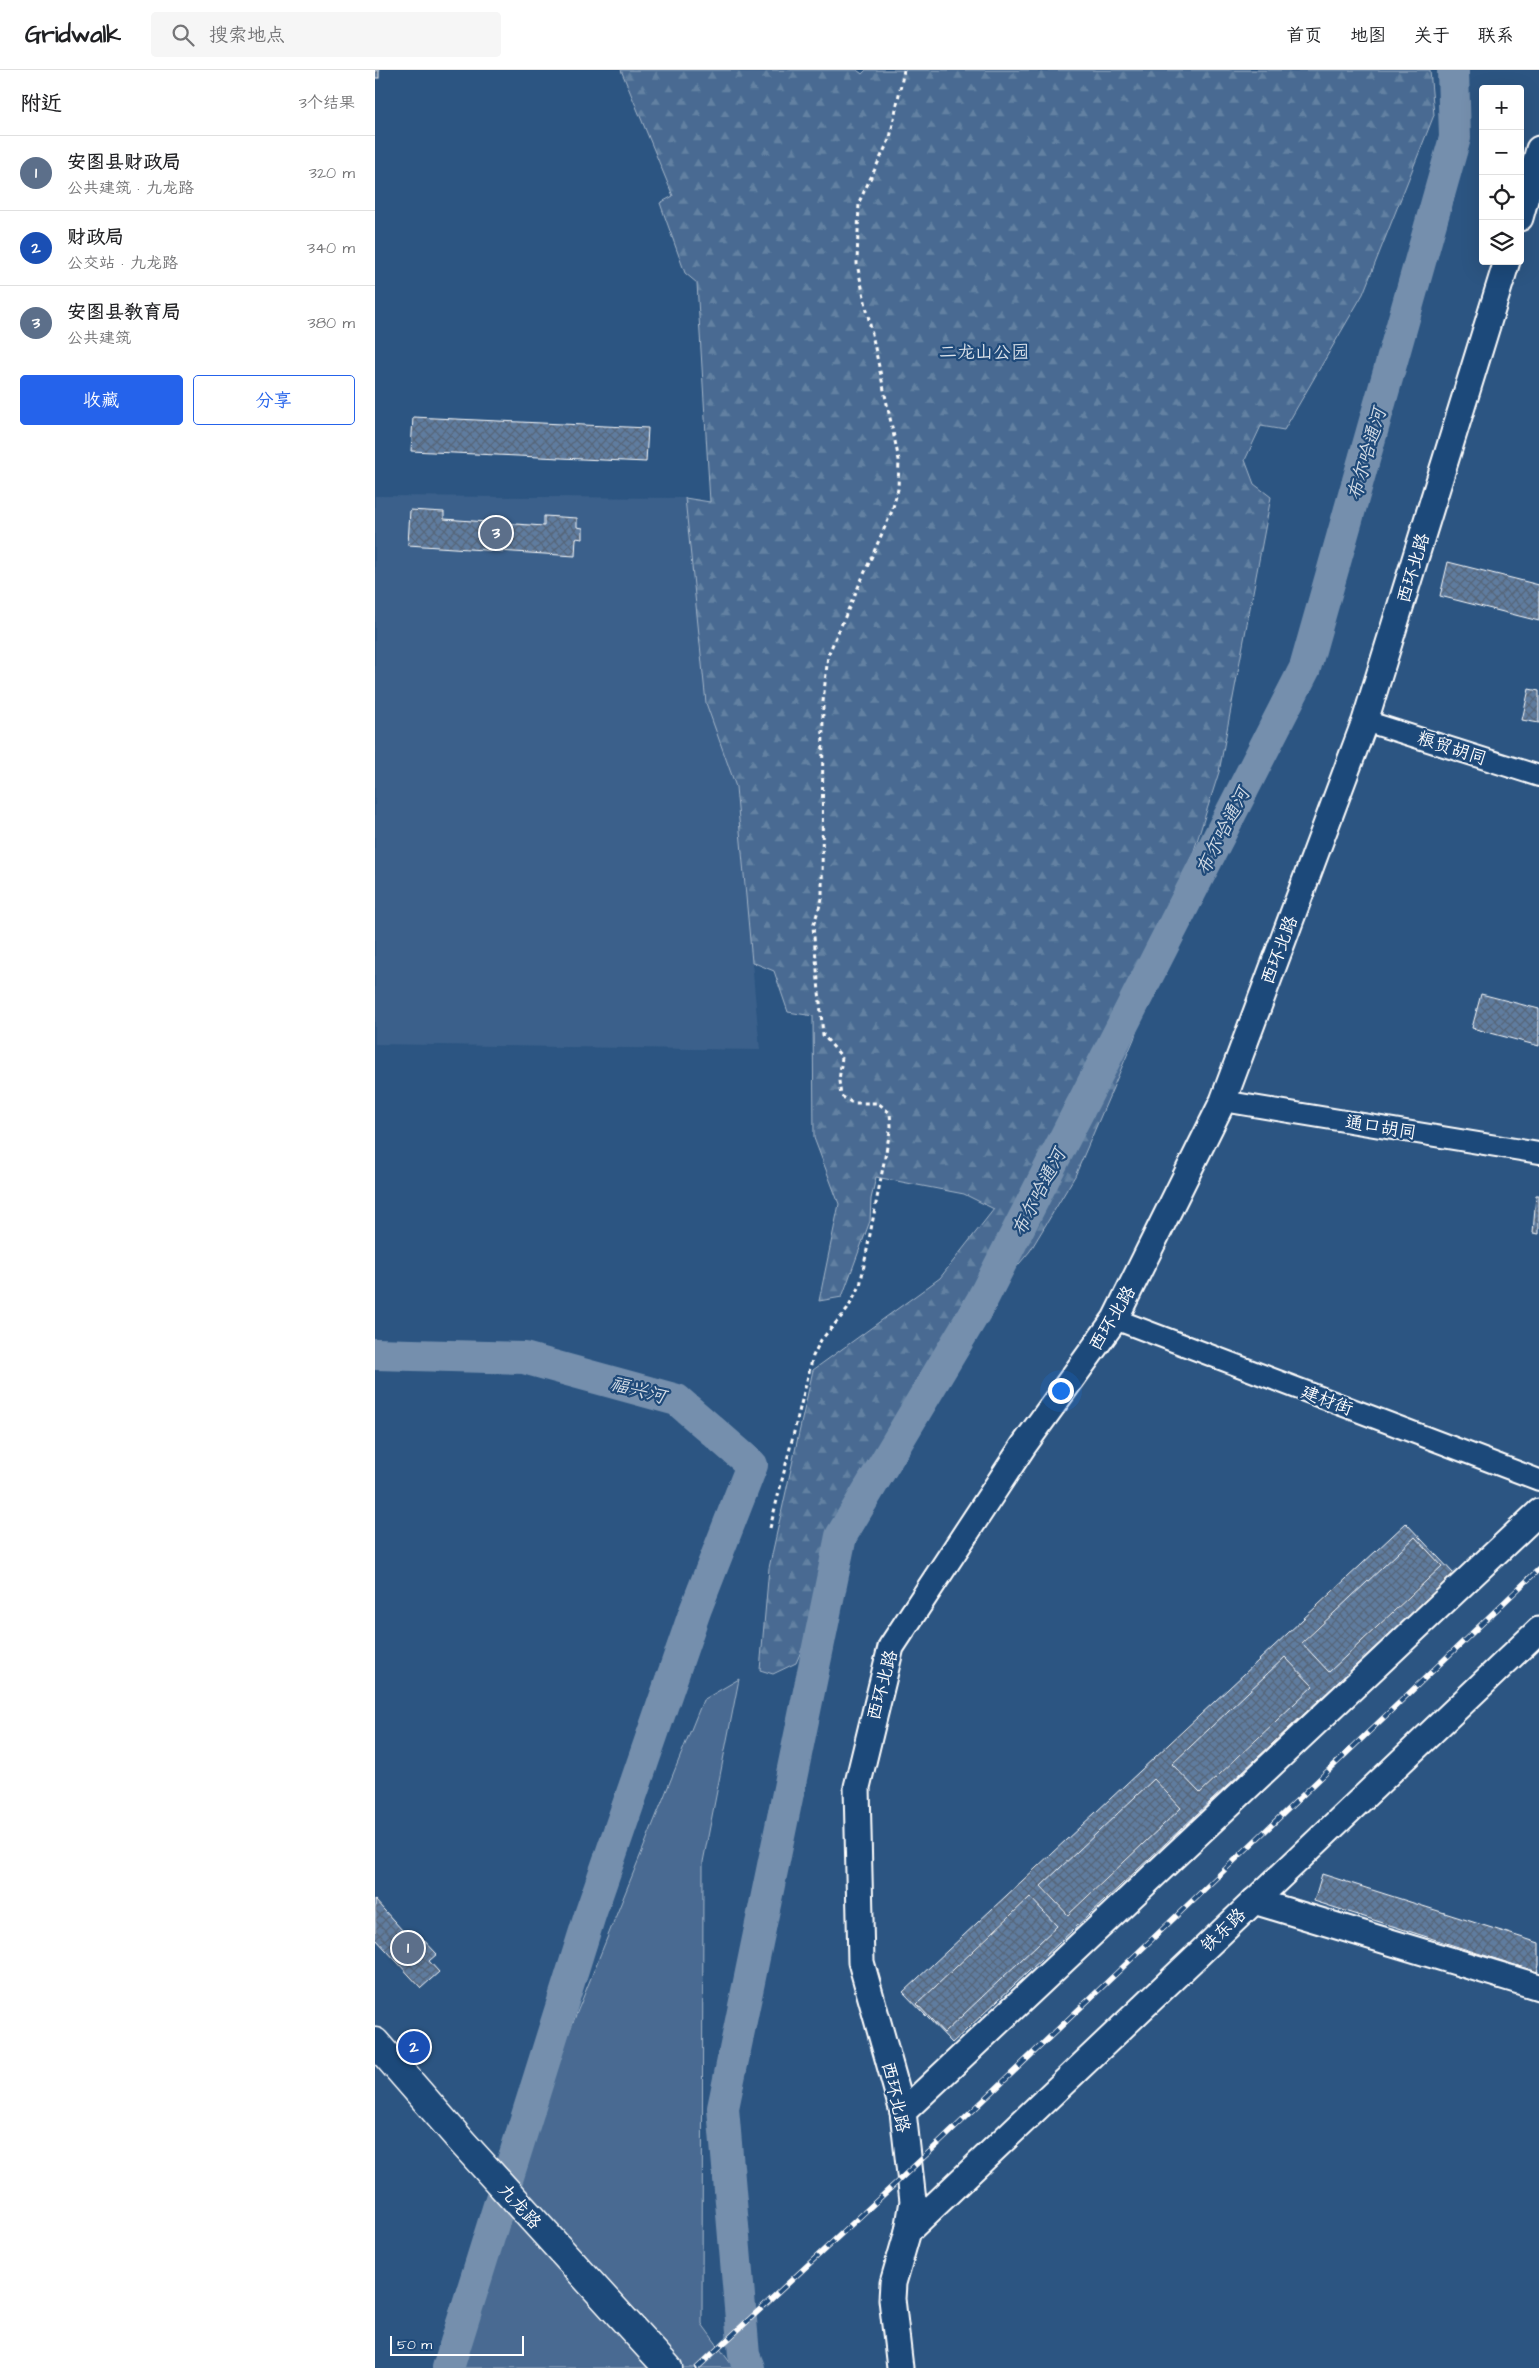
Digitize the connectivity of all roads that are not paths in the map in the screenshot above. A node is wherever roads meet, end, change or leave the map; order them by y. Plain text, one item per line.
1 (1539, 149) edge
2 (1524, 203) edge
3 (1506, 265) edge
4 (1365, 721) junction
5 (1539, 776) edge
6 (1223, 1100) junction
7 (1539, 1153) edge
8 (1115, 1319) junction
9 (1539, 1480) edge
10 (1539, 1512) edge
11 (1539, 1630) edge
12 (1254, 1901) junction
13 (1539, 1987) edge
14 (375, 2042) edge
15 (903, 2112) junction
16 (908, 2231) junction
17 (668, 2368) edge
18 (900, 2368) edge

1 - 2 street
3 - 4 street, 西环北路
4 - 5 street, 粮贸胡同
4 - 6 street, 西环北路
6 - 7 street, 通口胡同
6 - 8 street, 西环北路
8 - 9 street, 建材街
8 - 15 street, 西环北路
10 - 15 street
11 - 12 street, 铁东路
12 - 13 street
12 - 16 street, 铁东路
14 - 17 main road, 九龙路
15 - 16 street, 西环北路
16 - 18 street, 西环北路

